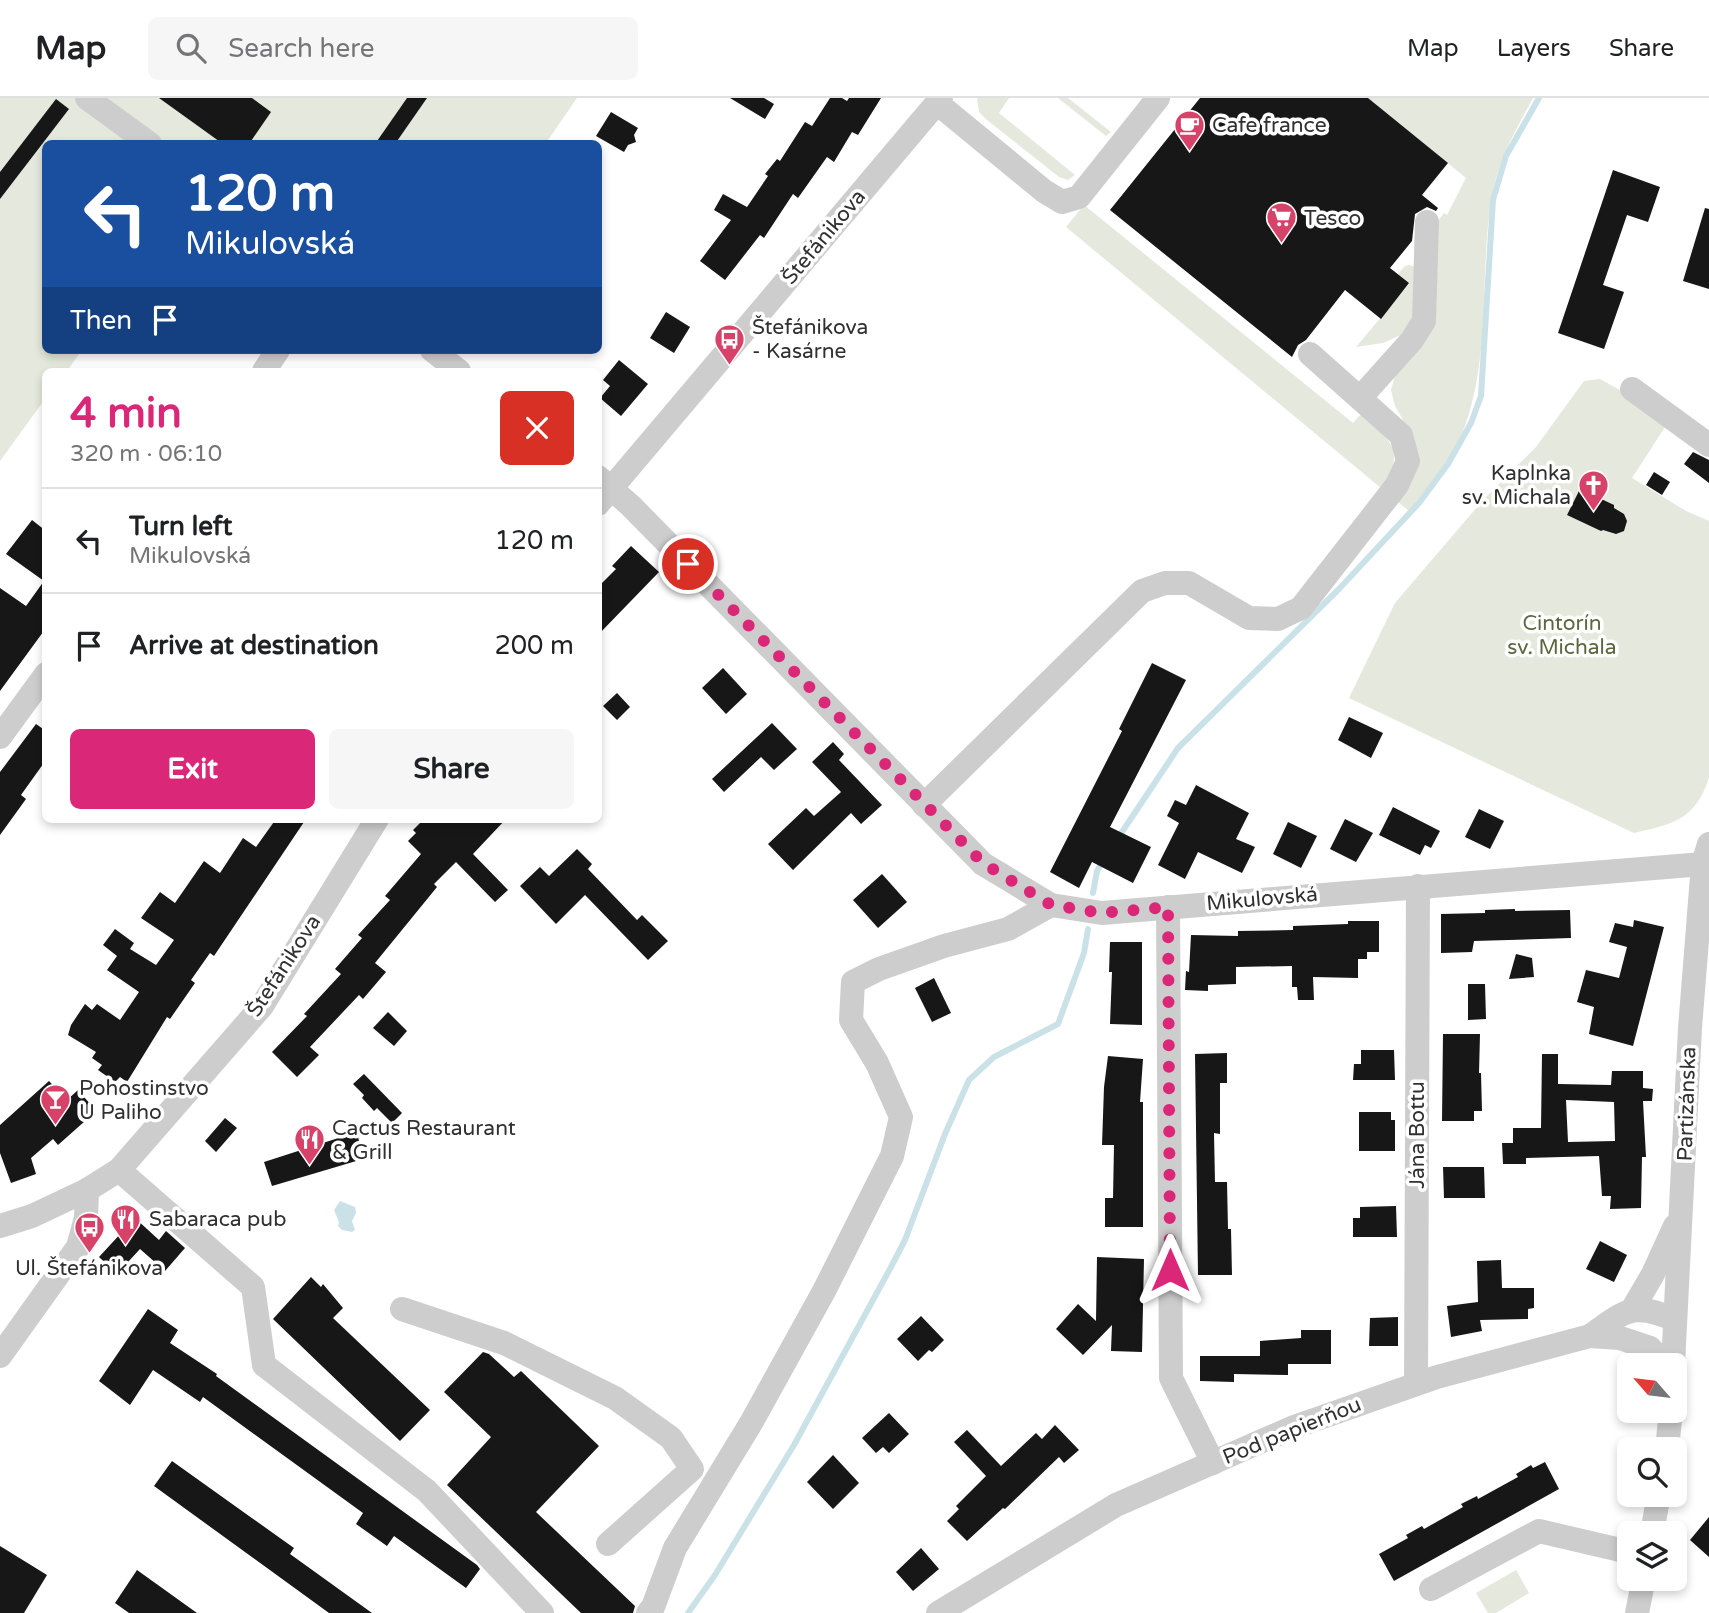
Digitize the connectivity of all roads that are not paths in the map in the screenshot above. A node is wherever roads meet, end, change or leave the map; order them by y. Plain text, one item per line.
1 (87, 98) edge
2 (1158, 98) edge
3 (939, 101) edge
4 (145, 140) edge
5 (1427, 222) dead end
6 (437, 354) edge
7 (1310, 354) dead end
8 (455, 368) edge
9 (1632, 389) dead end
10 (1361, 397) junction
11 (1709, 445) edge
12 (603, 489) edge
13 (42, 679) edge
14 (0, 737) edge
15 (924, 804) junction
16 (375, 823) edge
17 (1706, 854) edge
18 (1418, 886) junction
19 (1051, 905) junction
20 (1168, 907) junction
21 (1700, 1029) edge
22 (119, 1170) junction
23 (87, 1190) junction
24 (1682, 1209) junction
25 (0, 1226) edge
26 (402, 1309) dead end
27 (1632, 1310) junction
28 (1675, 1320) junction
29 (1590, 1336) junction
30 (1655, 1353) edge
31 (1674, 1353) edge
32 (0, 1356) edge
33 (1416, 1384) junction
34 (1213, 1463) junction
35 (608, 1544) dead end
36 (1617, 1549) edge
37 (1431, 1589) dead end
38 (1641, 1591) edge
39 (542, 1613) edge
40 (648, 1613) edge
41 (938, 1613) edge
42 (1637, 1613) edge

1 - 4 street
2 - 3 street
3 - 12 street, Štefánikova
5 - 10 street
6 - 8 street
7 - 10 street
9 - 11 street
10 - 15 street
12 - 15 street, Mikulovská
13 - 14 street
15 - 19 street, Mikulovská
16 - 22 street, Štefánikova
17 - 18 street, Mikulovská
17 - 21 street, Partizánska
18 - 20 street, Mikulovská
18 - 33 street, Jána Bottu
19 - 20 street, Mikulovská
19 - 40 street
20 - 34 street
21 - 24 street, Partizánska
22 - 23 street, Štefánikova
22 - 39 street
23 - 25 street, Štefánikova
23 - 32 street
24 - 27 street
24 - 28 street, Partizánska
26 - 35 street
27 - 28 street
27 - 29 street
28 - 31 street, Partizánska
29 - 30 street, Pod papierňou
29 - 33 street, Pod papierňou
33 - 34 street, Pod papierňou
34 - 41 street, Pod papierňou
36 - 37 street
38 - 42 street

